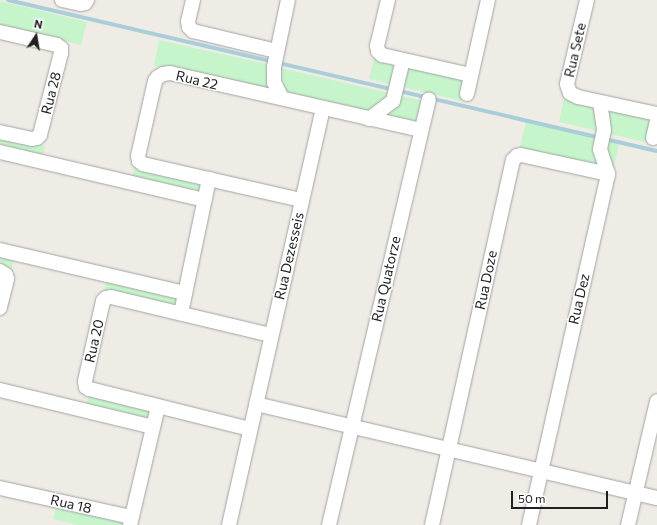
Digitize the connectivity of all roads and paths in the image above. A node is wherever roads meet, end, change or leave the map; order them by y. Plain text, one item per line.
1 (62, 0) edge
2 (87, 0) edge
3 (193, 0) edge
4 (288, 0) edge
5 (388, 0) edge
6 (488, 0) edge
7 (587, 0) edge
8 (0, 32) edge
9 (275, 59) junction
10 (403, 60) junction
11 (471, 75) junction
12 (467, 94) dead end
13 (282, 98) junction
14 (394, 100) junction
15 (429, 100) dead end
16 (600, 102) junction
17 (323, 108) junction
18 (657, 114) edge
19 (369, 118) junction
20 (657, 120) edge
21 (404, 127) junction
22 (421, 130) junction
23 (0, 132) edge
24 (653, 138) dead end
25 (0, 152) edge
26 (608, 174) junction
27 (209, 179) junction
28 (204, 200) junction
29 (301, 200) junction
30 (0, 250) edge
31 (0, 272) edge
32 (185, 292) junction
33 (0, 308) edge
34 (181, 313) junction
35 (271, 335) junction
36 (0, 390) edge
37 (657, 401) edge
38 (256, 404) junction
39 (158, 407) junction
40 (153, 427) junction
41 (352, 427) junction
42 (250, 429) junction
43 (449, 449) junction
44 (541, 471) junction
45 (6, 489) edge
46 (636, 493) junction
47 (657, 498) edge
48 (131, 521) edge
49 (229, 525) edge
50 (329, 525) edge
51 (432, 525) edge
52 (529, 525) edge
53 (628, 525) edge

1 - 2 street
3 - 9 street
4 - 9 street
5 - 10 street
6 - 11 street
7 - 16 street, Rua Sete
8 - 23 street, Rua 28
9 - 13 street
10 - 11 street
10 - 14 street
11 - 12 street
13 - 17 street, Rua 22
13 - 27 street, Rua 22
14 - 19 street
14 - 21 street
15 - 22 street, Rua Quatorze
16 - 18 street
16 - 26 street
17 - 19 street
17 - 29 street, Rua Dezesseis
19 - 21 street
20 - 24 street
21 - 22 street
22 - 41 street, Rua Quatorze
25 - 28 street
26 - 43 street, Rua Doze
26 - 44 street, Rua Dez
27 - 28 street
27 - 29 street, Rua 22
28 - 32 street
29 - 35 street, Rua Dezesseis
30 - 32 street
31 - 33 street
32 - 34 street
34 - 35 street, Rua 20
34 - 39 street, Rua 20
35 - 38 street, Rua Dezesseis
36 - 40 street
37 - 46 street
38 - 41 street
38 - 42 street, Rua Dezesseis
39 - 40 street
39 - 42 street, Rua 20
40 - 48 street, Rua 18
41 - 43 street
41 - 50 street, Rua Quatorze
42 - 49 street, Rua Dezesseis
43 - 44 street
43 - 51 street, Rua Doze
44 - 46 street
44 - 52 street, Rua Dez
45 - 48 street, Rua 18
46 - 47 street
46 - 53 street

